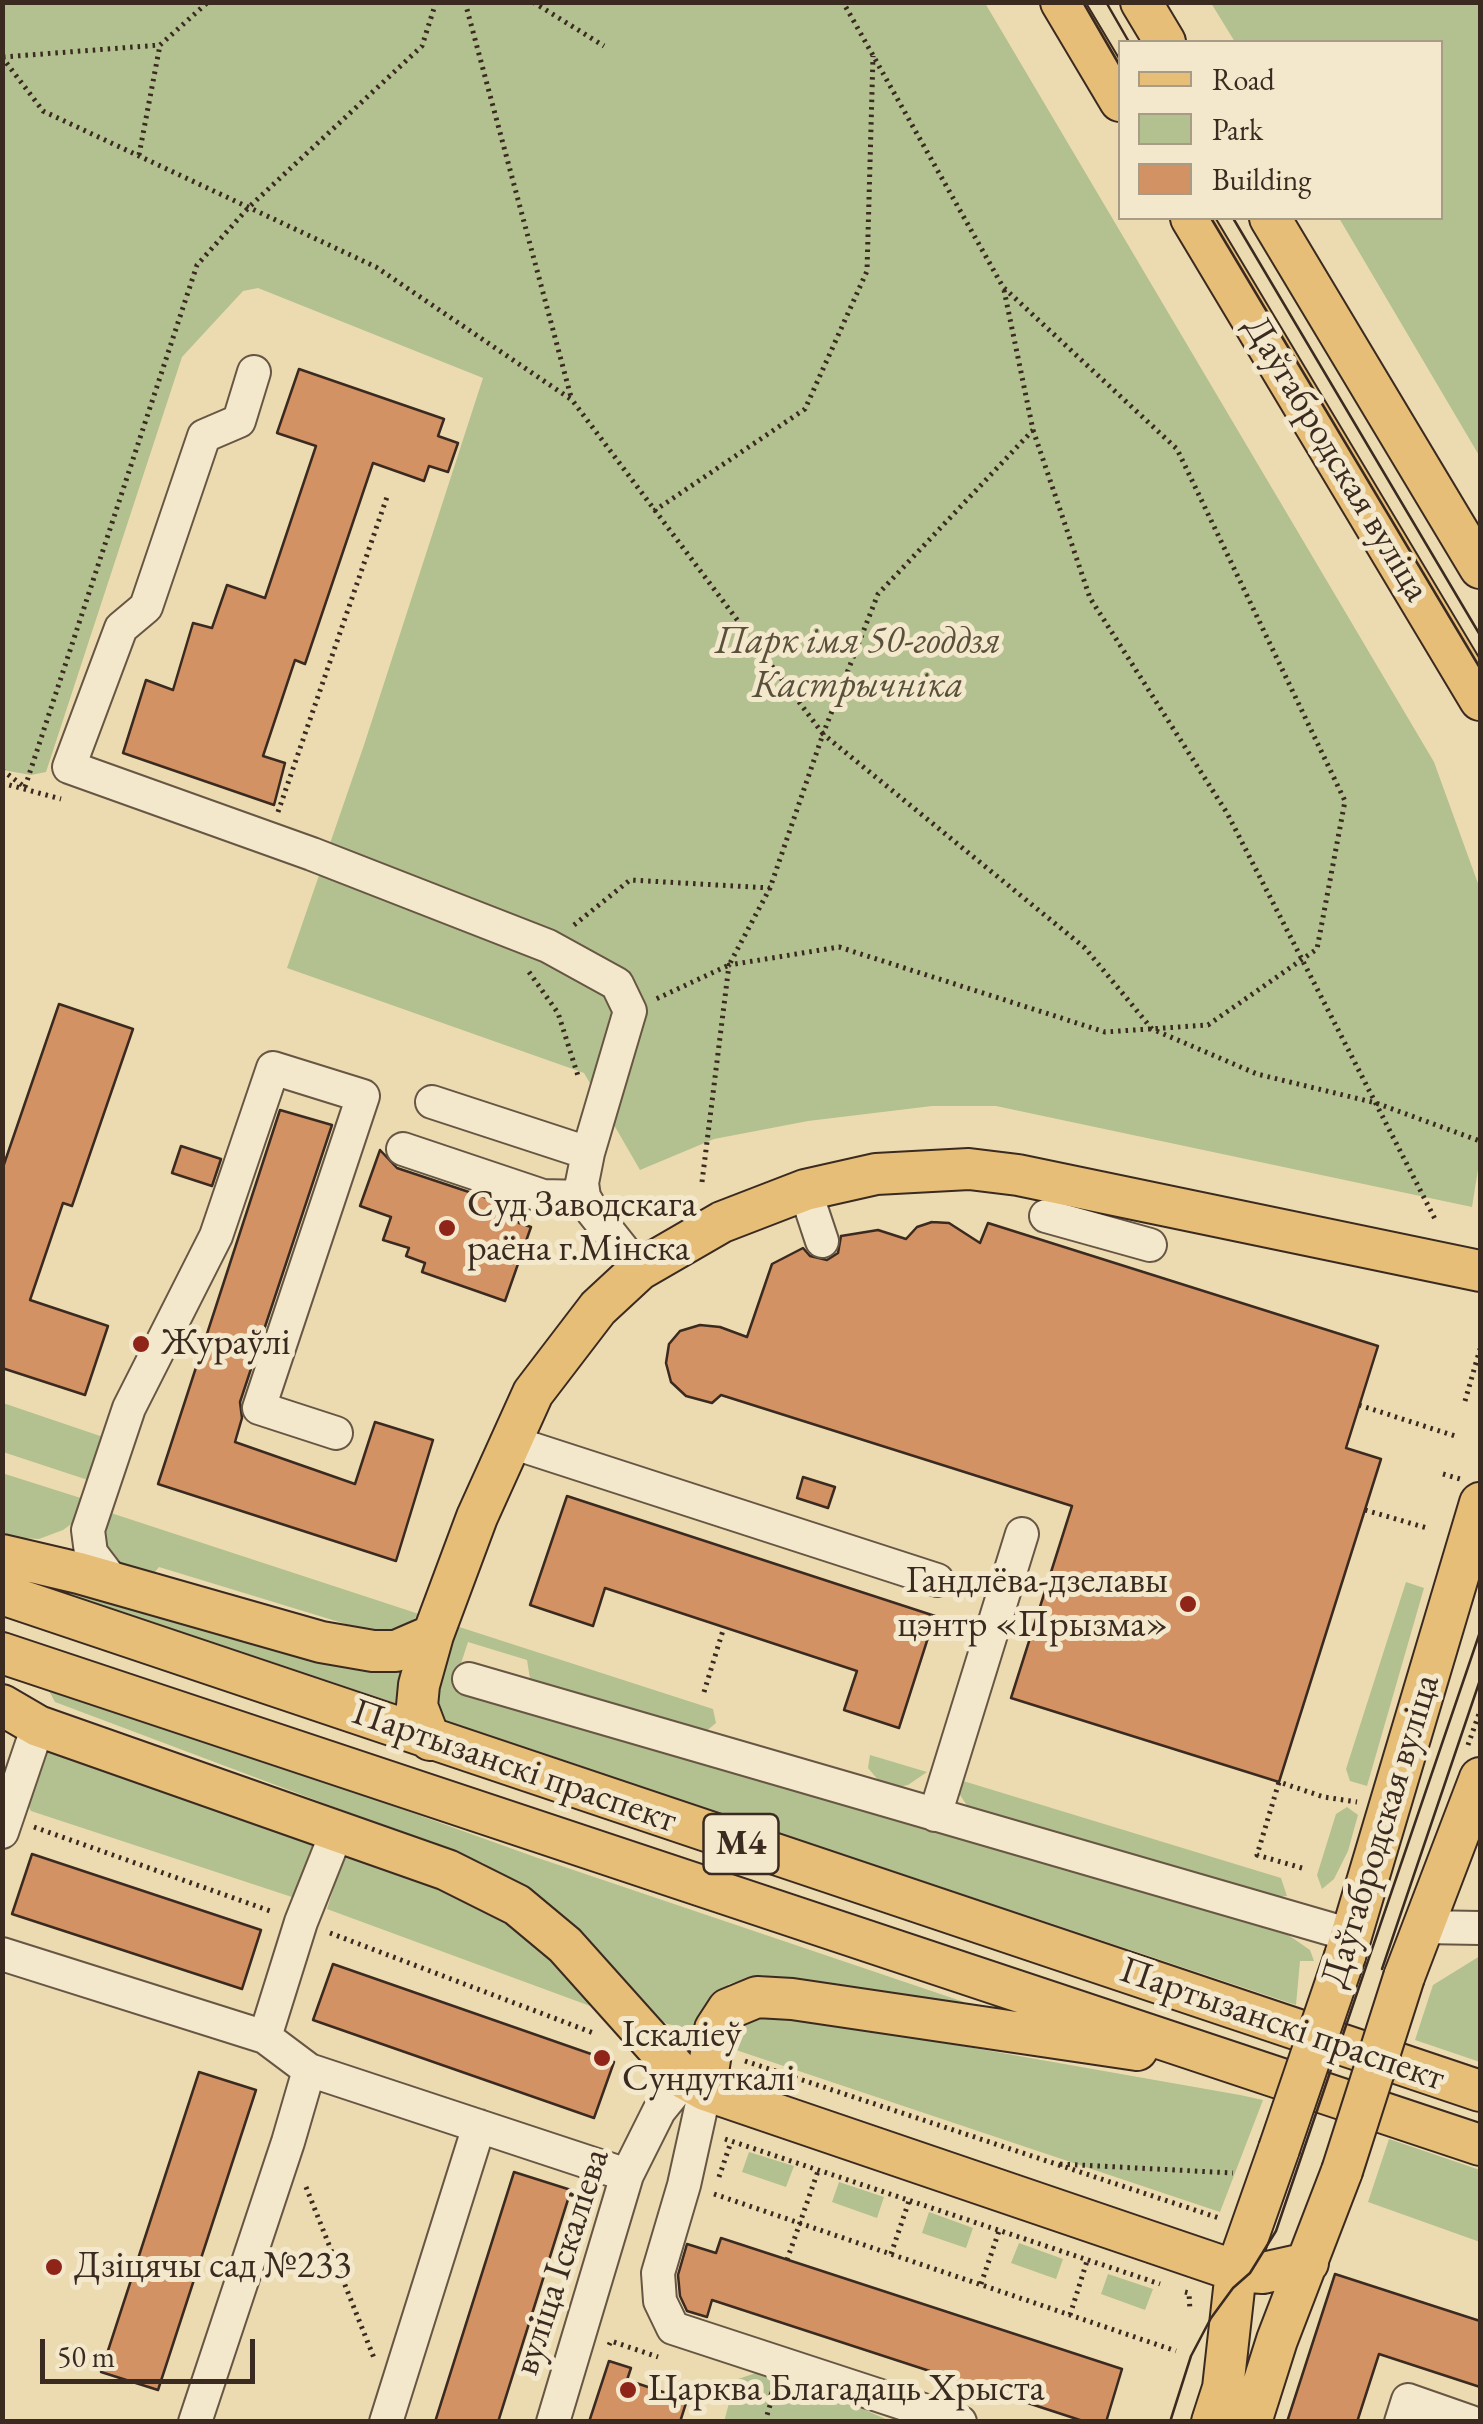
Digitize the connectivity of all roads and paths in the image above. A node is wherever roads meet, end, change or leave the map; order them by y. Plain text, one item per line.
1 (208, 2) edge
2 (436, 2) edge
3 (465, 2) edge
4 (533, 2) edge
5 (842, 2) edge
6 (1061, 2) edge
7 (1141, 2) edge
8 (1164, 40) edge
9 (160, 45) junction
10 (604, 46) dead end
11 (873, 53) junction
12 (2, 57) edge
13 (1118, 99) edge
14 (138, 156) junction
15 (249, 207) junction
16 (1191, 220) edge
17 (1271, 220) edge
18 (1003, 287) junction
19 (254, 372) dead end
20 (572, 400) junction
21 (1033, 430) junction
22 (388, 494) dead end
23 (653, 512) junction
24 (1480, 568) edge
25 (1480, 700) edge
26 (823, 734) junction
27 (2, 770) edge
28 (2, 783) edge
29 (24, 787) junction
30 (61, 800) dead end
31 (269, 839) junction
32 (770, 888) junction
33 (548, 946) junction
34 (1304, 958) junction
35 (730, 965) junction
36 (630, 1011) junction
37 (1152, 1029) junction
38 (582, 1088) dead end
39 (432, 1102) dead end
40 (1376, 1104) junction
41 (1480, 1141) edge
42 (403, 1149) dead end
43 (588, 1153) junction
44 (702, 1182) dead end
45 (806, 1190) junction
46 (584, 1198) junction
47 (1046, 1213) junction
48 (1435, 1220) dead end
49 (822, 1242) dead end
50 (1150, 1245) dead end
51 (639, 1270) junction
52 (1480, 1271) edge
53 (1480, 1350) edge
54 (1465, 1401) dead end
55 (1359, 1405) dead end
56 (336, 1433) dead end
57 (1455, 1436) dead end
58 (508, 1441) junction
59 (1480, 1504) edge
60 (1365, 1510) dead end
61 (1427, 1528) dead end
62 (88, 1530) junction
63 (1022, 1534) dead end
64 (11, 1557) edge
65 (937, 1580) dead end
66 (113, 1582) junction
67 (2, 1594) edge
68 (724, 1627) dead end
69 (433, 1635) junction
70 (2, 1653) edge
71 (468, 1679) dead end
72 (704, 1692) dead end
73 (2, 1705) edge
74 (38, 1726) junction
75 (430, 1740) junction
76 (1480, 1778) edge
77 (1356, 1802) dead end
78 (935, 1814) junction
79 (338, 1829) junction
80 (2, 1832) edge
81 (1302, 1868) dead end
82 (1423, 1927) junction
83 (1480, 1928) edge
84 (1348, 1946) junction
85 (2, 1954) edge
86 (264, 2038) junction
87 (728, 2056) dead end
88 (1248, 2067) junction
89 (309, 2070) junction
90 (695, 2084) junction
91 (1480, 2091) edge
92 (479, 2126) junction
93 (696, 2130) junction
94 (288, 2142) junction
95 (731, 2142) junction
96 (1480, 2145) edge
97 (727, 2154) dead end
98 (1264, 2162) junction
99 (1052, 2164) junction
100 (818, 2171) junction
101 (627, 2174) junction
102 (684, 2185) junction
103 (908, 2201) junction
104 (1218, 2219) dead end
105 (800, 2223) junction
106 (999, 2231) junction
107 (891, 2254) junction
108 (787, 2260) dead end
109 (1087, 2261) junction
110 (1308, 2263) junction
111 (1236, 2270) junction
112 (981, 2284) junction
113 (1190, 2311) dead end
114 (1070, 2315) junction
115 (1176, 2351) dead end
116 (602, 2357) dead end
117 (665, 2359) dead end
118 (756, 2389) dead end
119 (389, 2412) edge
120 (195, 2422) edge
121 (553, 2422) edge
122 (765, 2422) edge
123 (960, 2422) edge
124 (1212, 2422) edge
125 (1251, 2422) edge
126 (1402, 2422) edge
127 (1470, 2422) edge

1 - 9 path
2 - 15 path
3 - 20 path
4 - 10 path
5 - 11 path
6 - 13 main road
7 - 8 main road
9 - 12 path
9 - 14 path
11 - 18 path
11 - 23 path
12 - 14 path
14 - 15 path
15 - 20 path
15 - 29 path
16 - 25 main road, Даўгабродская вуліца
17 - 24 main road, Даўгабродская вуліца
18 - 21 path
18 - 34 path
19 - 31 street
20 - 23 path
21 - 26 path
21 - 34 path
22 - 31 path
23 - 26 path
26 - 32 path
26 - 37 path
27 - 29 path
28 - 29 path
29 - 30 path
31 - 33 street
32 - 33 path
32 - 35 path
33 - 36 street
33 - 38 path
34 - 37 path
34 - 40 path
35 - 36 path
35 - 37 path
35 - 44 path
36 - 43 street
37 - 40 path
39 - 43 street
40 - 41 path
40 - 48 path
42 - 46 street
43 - 46 street
45 - 47 main road
45 - 49 street
45 - 51 main road
46 - 51 street
47 - 50 street
47 - 52 main road
51 - 58 main road
53 - 54 path
55 - 57 path
56 - 62 street
58 - 65 street
58 - 69 main road
59 - 84 main road, Даўгабродская вуліца
60 - 61 path
62 - 64 street
62 - 66 street
63 - 78 street
64 - 66 main road
66 - 69 main road
67 - 75 main road, Партызанскі праспект / М4
68 - 72 path
69 - 75 main road
70 - 88 main road, Партызанскі праспект / М4
71 - 78 street
73 - 74 main road
74 - 79 main road
74 - 80 street
75 - 91 main road, Партызанскі праспект / М4
76 - 82 main road, Даўгабродская вуліца
77 - 81 path
78 - 84 street
79 - 86 street
79 - 90 main road
82 - 83 street
82 - 84 main road
82 - 110 main road, Даўгабродская вуліца, bridge
84 - 98 main road, Даўгабродская вуліца, bridge
85 - 86 street
86 - 89 street
87 - 99 path
88 - 90 main road
88 - 96 main road, Партызанскі праспект / М4
89 - 92 street
89 - 94 street
90 - 93 street
90 - 101 street, вуліца Іскаліева
90 - 111 main road
92 - 101 street
92 - 119 street
93 - 95 path
93 - 102 street
94 - 119 path
94 - 120 street
95 - 97 path
95 - 100 path
98 - 99 path
98 - 111 main road, Даўгабродская вуліца
99 - 104 path
100 - 103 path
100 - 105 path
101 - 121 street, вуліца Іскаліева
102 - 105 path
102 - 123 street
103 - 106 path
103 - 107 path
105 - 107 path
105 - 108 path
106 - 109 path
106 - 112 path
107 - 112 path
109 - 113 path
109 - 114 path
110 - 111 main road
110 - 125 main road, Даўгабродская вуліца
111 - 124 main road, Даўгабродская вуліца
112 - 114 path
114 - 115 path
116 - 117 path
118 - 122 path
126 - 127 street

